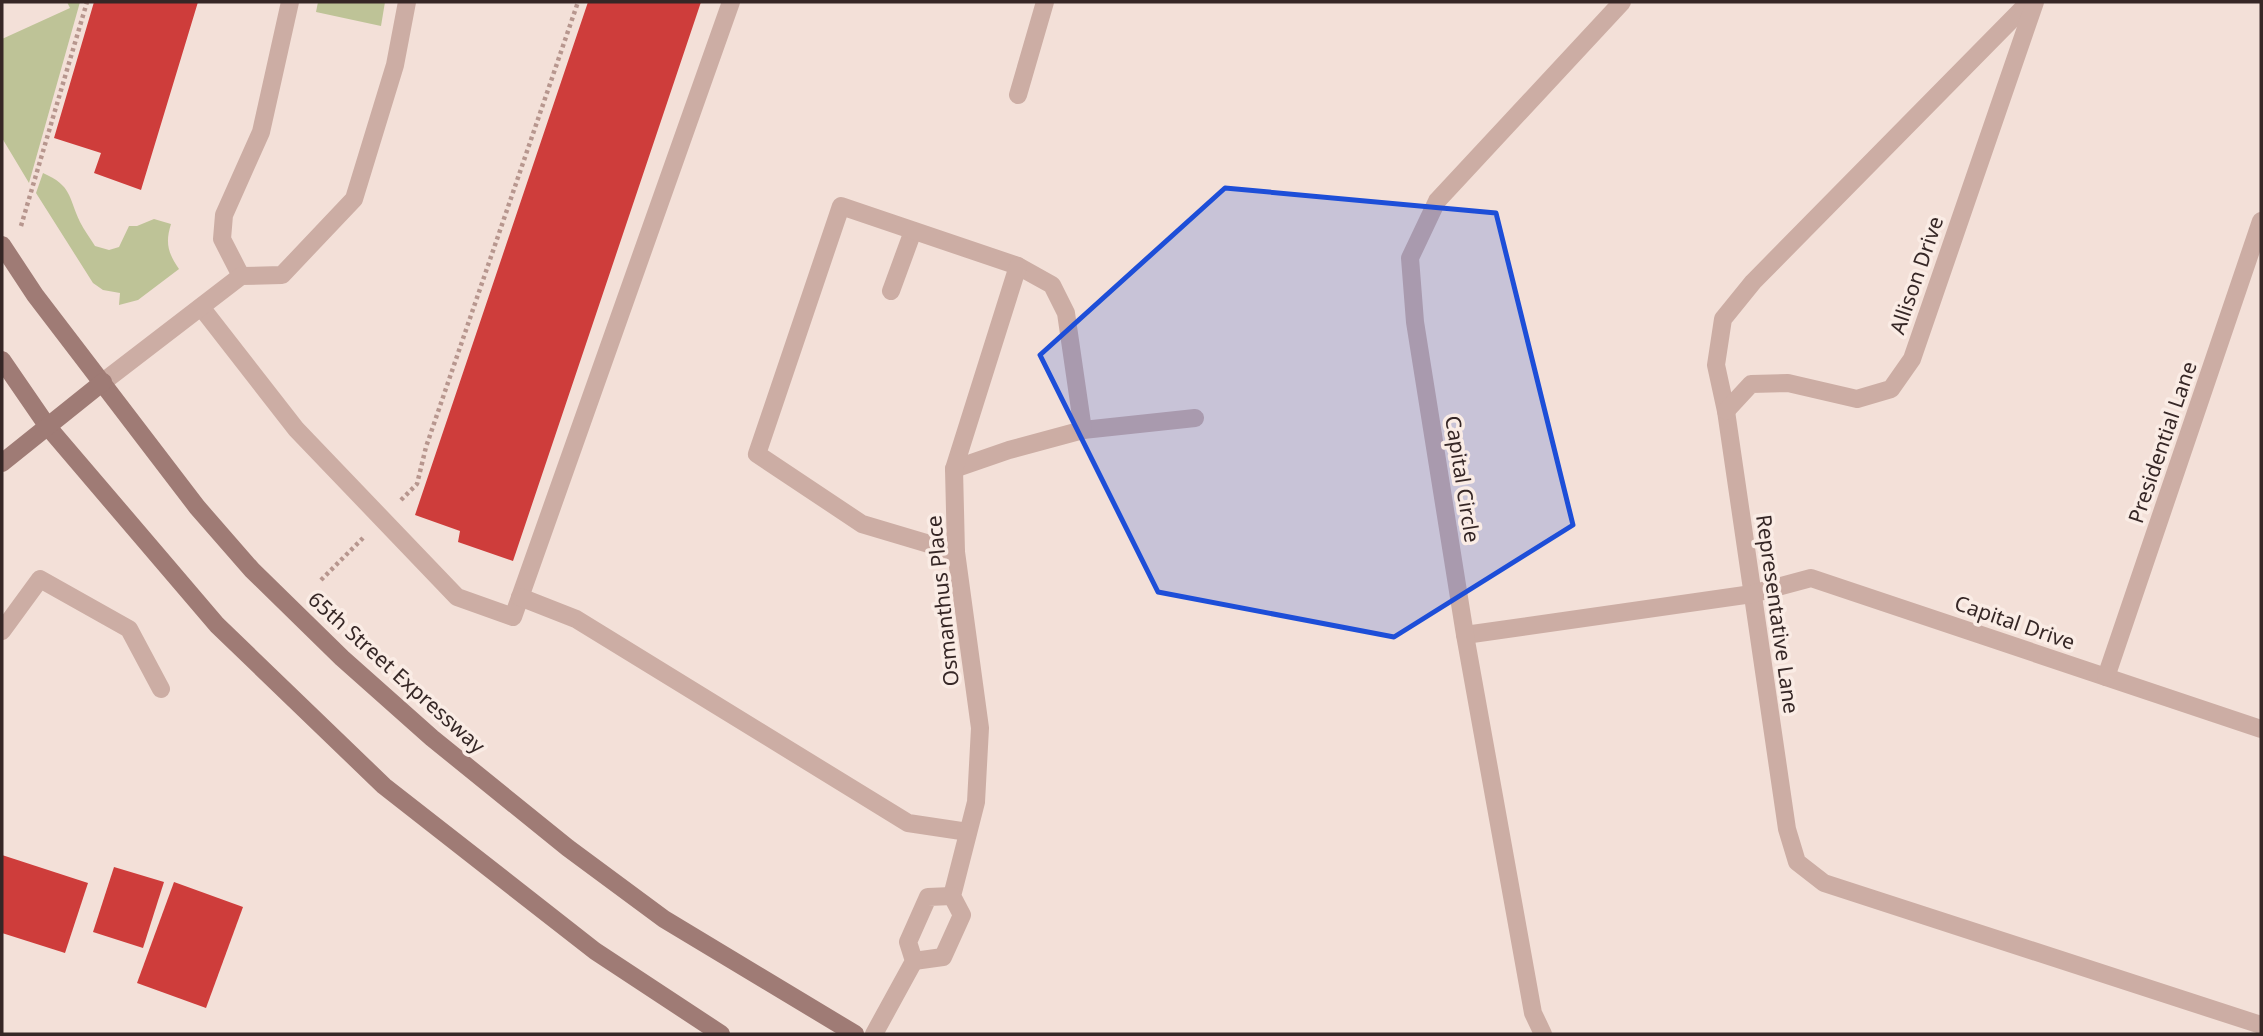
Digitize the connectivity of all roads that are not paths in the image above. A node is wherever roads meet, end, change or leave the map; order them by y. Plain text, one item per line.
1 (290, 2) edge
2 (407, 2) edge
3 (731, 2) edge
4 (1045, 2) edge
5 (1622, 2) edge
6 (2029, 2) edge
7 (2035, 2) edge
8 (1018, 95) dead end
9 (2261, 220) edge
10 (913, 231) junction
11 (6, 252) edge
12 (1018, 266) junction
13 (241, 276) junction
14 (891, 291) dead end
15 (201, 307) junction
16 (2, 360) edge
17 (103, 383) junction
18 (1726, 411) junction
19 (1195, 418) dead end
20 (48, 426) junction
21 (1083, 430) junction
22 (2, 463) edge
23 (954, 468) junction
24 (956, 552) junction
25 (1752, 594) junction
26 (520, 597) junction
27 (2, 632) edge
28 (1465, 635) junction
29 (2106, 677) junction
30 (162, 689) dead end
31 (2261, 729) edge
32 (968, 832) junction
33 (952, 896) junction
34 (914, 961) junction
35 (2261, 1026) edge
36 (722, 1034) edge
37 (855, 1034) edge
38 (874, 1034) edge
39 (1543, 1034) edge

1 - 13 street
2 - 13 street
3 - 26 street
4 - 8 street
5 - 28 street, Capital Circle
6 - 18 street, Representative Lane
7 - 18 street, Allison Drive
9 - 29 street, Presidential Lane
10 - 12 street
10 - 14 street
10 - 24 street
11 - 17 main road, 65th Street Expressway
12 - 21 street
12 - 23 street, Osmanthus Place
13 - 15 street
15 - 17 street
15 - 26 street
16 - 20 main road
17 - 20 main road
17 - 37 main road, 65th Street Expressway
18 - 25 street, Representative Lane
19 - 21 street
20 - 22 main road
20 - 36 main road
21 - 23 street
23 - 24 street, Osmanthus Place
24 - 32 street, Osmanthus Place
25 - 28 street, Capital Drive
25 - 29 street, Capital Drive
25 - 35 street, Representative Lane
26 - 32 street
27 - 30 street
28 - 39 street, Capital Circle
29 - 31 street, Capital Drive
32 - 33 street, Osmanthus Place
33 - 34 street
33 - 34 street, Osmanthus Place
34 - 38 street

